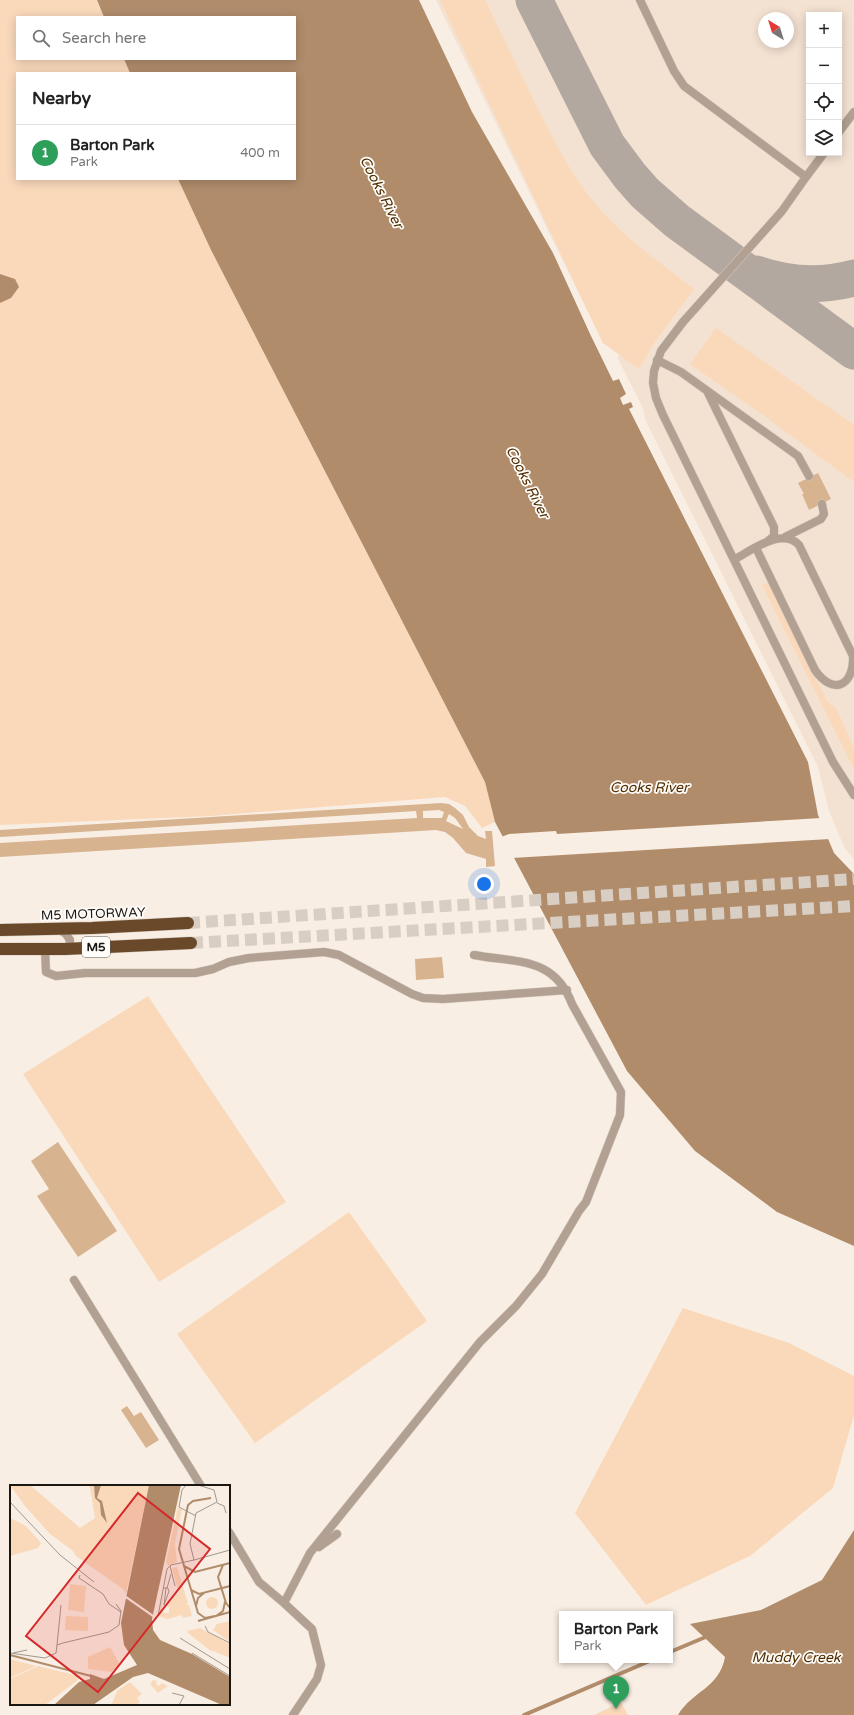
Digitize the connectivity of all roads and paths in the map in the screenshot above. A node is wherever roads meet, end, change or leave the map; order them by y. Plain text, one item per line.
1 (640, 0) edge
2 (854, 112) edge
3 (842, 128) edge
4 (822, 156) edge
5 (806, 177) junction
6 (657, 360) junction
7 (703, 388) junction
8 (809, 476) dead end
9 (822, 504) dead end
10 (786, 537) junction
11 (767, 542) junction
12 (756, 548) junction
13 (735, 559) junction
14 (854, 795) edge
15 (188, 923) tunnel mouth
16 (59, 929) junction
17 (0, 930) edge
18 (191, 943) tunnel mouth
19 (0, 949) edge
20 (45, 949) junction
21 (65, 949) junction
22 (474, 955) dead end
23 (567, 990) junction
24 (74, 1280) dead end
25 (199, 1485) edge
26 (230, 1534) edge
27 (337, 1534) dead end
28 (310, 1553) junction
29 (284, 1602) junction
30 (294, 1715) edge

1 - 5 lane
2 - 3 lane
4 - 5 lane
5 - 6 lane
6 - 7 lane
6 - 13 lane
7 - 8 lane
7 - 11 lane
9 - 10 lane
10 - 11 lane
10 - 12 lane
11 - 12 lane
12 - 13 lane
13 - 14 lane
15 - 16 highway, M5 MOTORWAY / M5
16 - 17 highway, M5 MOTORWAY / M5
16 - 21 lane
18 - 21 highway, M5
19 - 20 highway, M5
20 - 21 highway, M5
20 - 23 lane
22 - 23 lane
23 - 28 lane
24 - 25 lane
26 - 29 lane
27 - 28 lane
28 - 29 lane
29 - 30 lane

